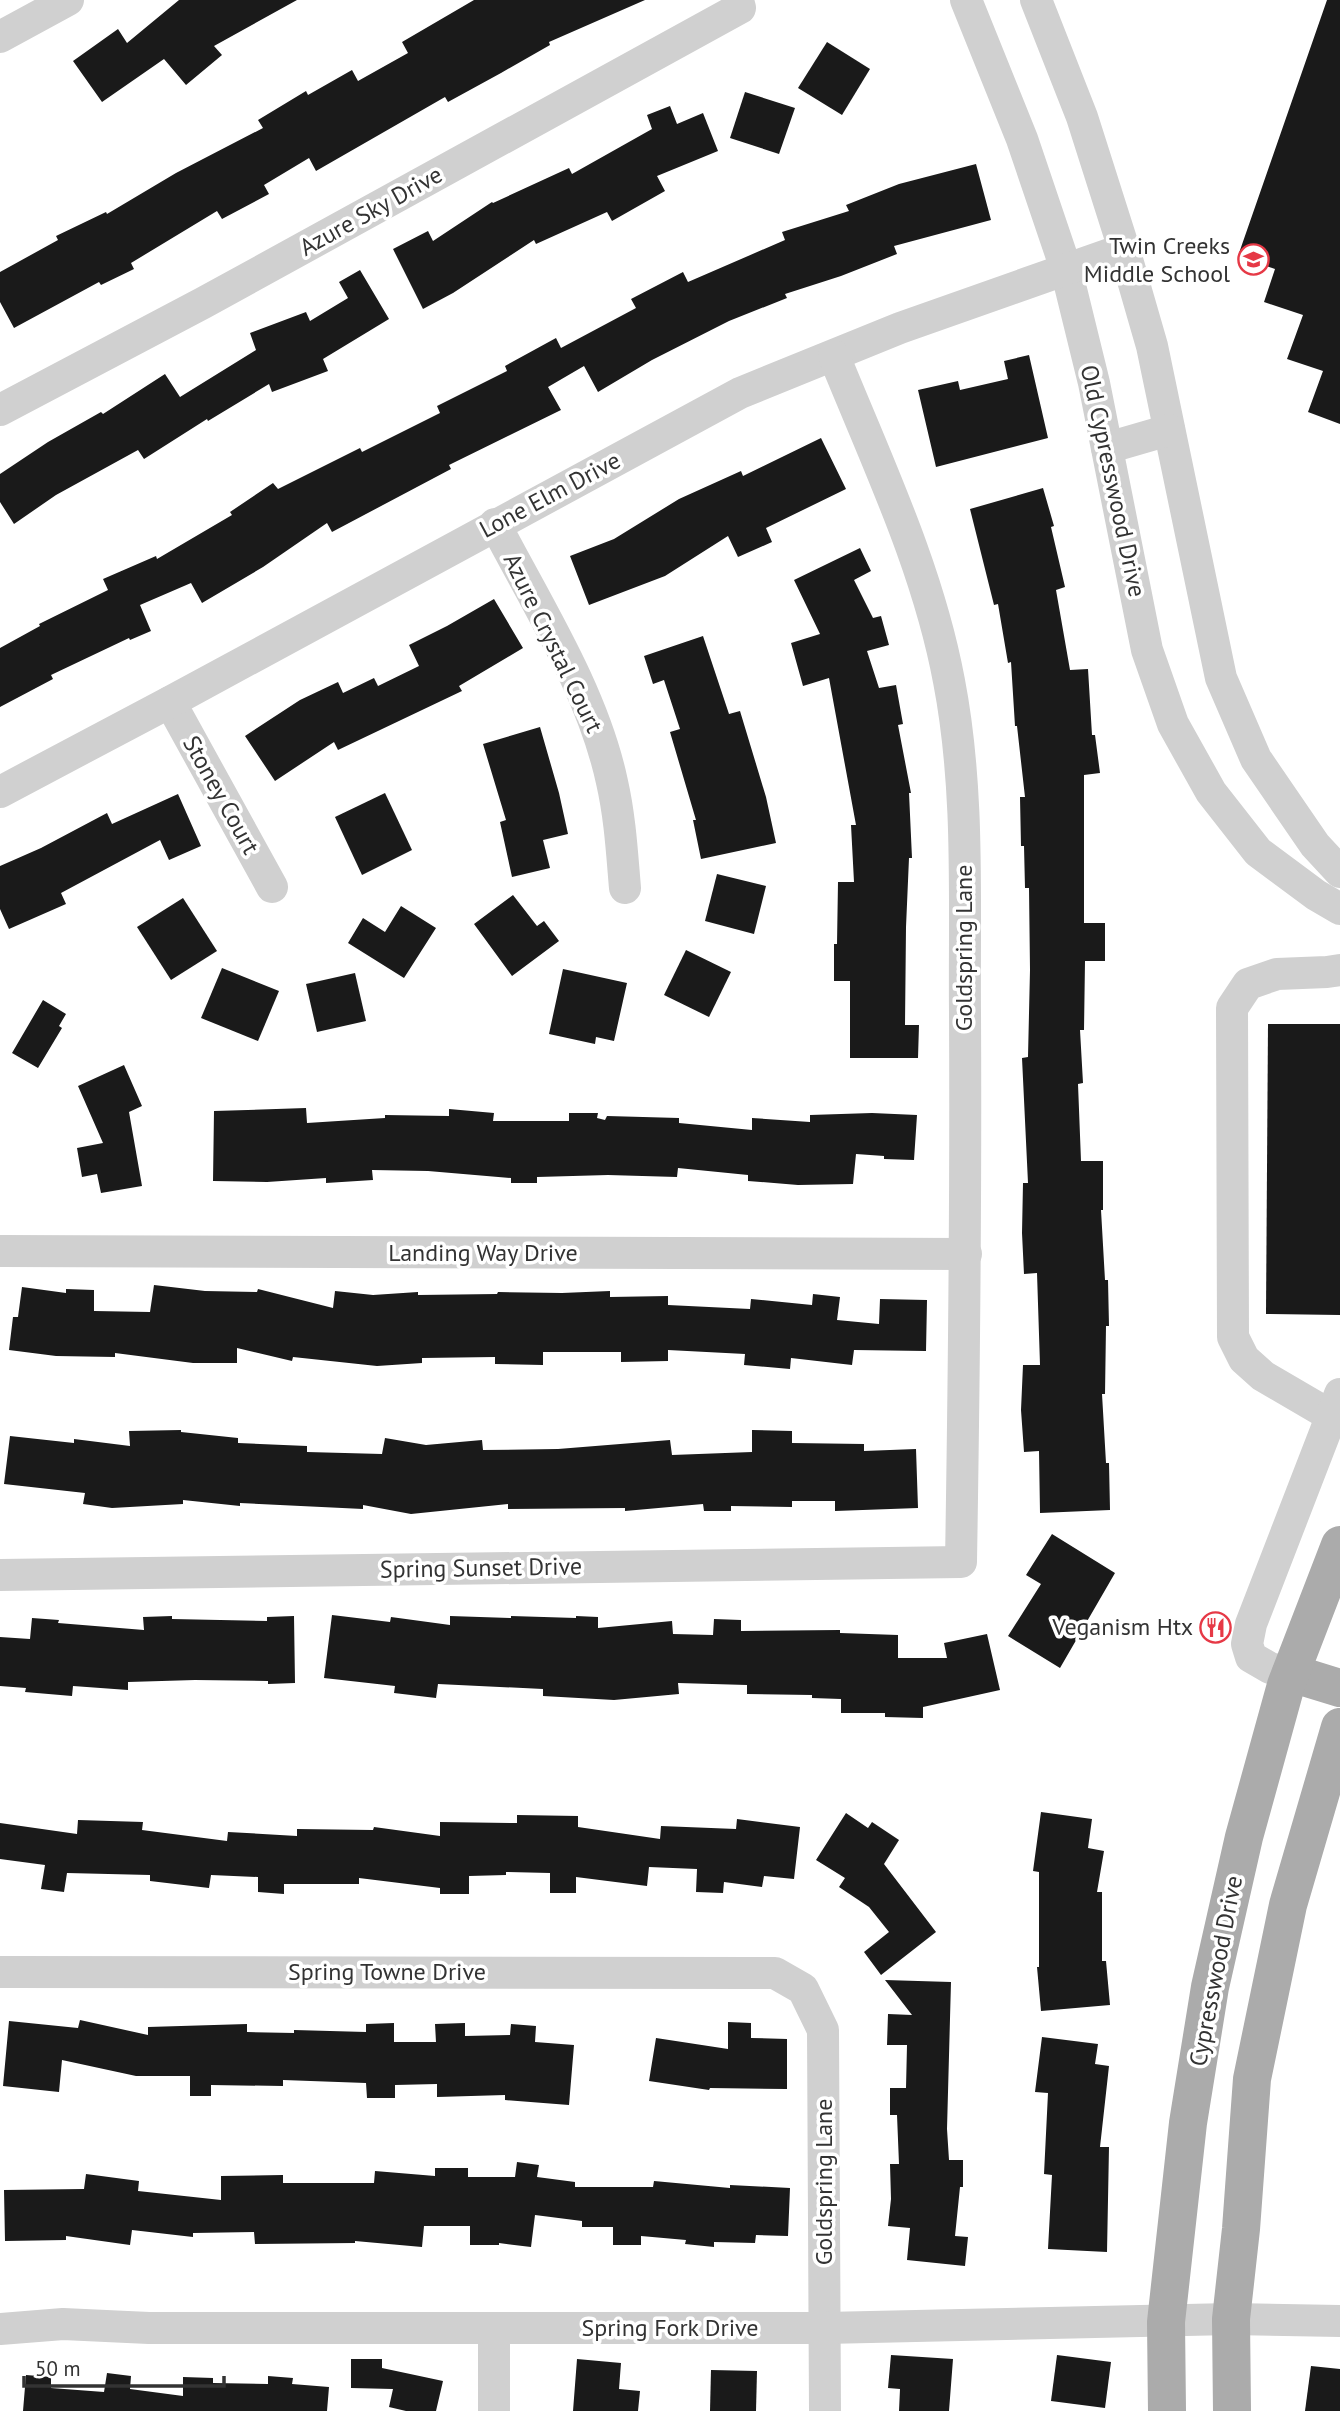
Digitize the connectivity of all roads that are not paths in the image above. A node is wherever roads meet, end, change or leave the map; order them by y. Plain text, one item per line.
1 (68, 0) edge
2 (966, 0) edge
3 (1036, 0) edge
4 (739, 4) edge
5 (0, 37) edge
6 (1124, 249) junction
7 (1066, 269) junction
8 (834, 356) junction
9 (0, 410) edge
10 (1169, 430) junction
11 (1107, 448) junction
12 (495, 524) junction
13 (170, 702) junction
14 (0, 792) edge
15 (1340, 872) edge
16 (272, 887) dead end
17 (625, 888) dead end
18 (1340, 909) edge
19 (1340, 970) edge
20 (0, 1251) edge
21 (966, 1254) junction
22 (1337, 1410) edge
23 (1340, 1545) edge
24 (961, 1562) joint
25 (0, 1575) edge
26 (1291, 1673) junction
27 (1340, 1688) edge
28 (1340, 1727) edge
29 (0, 1972) edge
30 (775, 1973) joint
31 (1231, 2319) junction
32 (1340, 2321) edge
33 (1166, 2322) junction
34 (494, 2328) junction
35 (825, 2328) junction
36 (0, 2329) edge
37 (494, 2411) edge
38 (825, 2411) edge
39 (1167, 2411) edge
40 (1232, 2411) edge

1 - 5 street
2 - 7 street, Old Cypresswood Drive
3 - 6 street
4 - 9 street, Azure Sky Drive
6 - 7 street, Lone Elm Drive
6 - 10 street
7 - 8 street, Lone Elm Drive
7 - 11 street, Old Cypresswood Drive
8 - 12 street, Lone Elm Drive
8 - 21 street, Goldspring Lane
10 - 11 street
10 - 15 street
11 - 18 street, Old Cypresswood Drive
12 - 13 street, Lone Elm Drive
12 - 17 street, Azure Crystal Court
13 - 14 street, Lone Elm Drive
13 - 16 street, Stoney Court
19 - 22 street
20 - 21 street, Landing Way Drive
21 - 24 street, Goldspring Lane
22 - 26 street
23 - 26 main road, Cypresswood Drive
24 - 25 street, Spring Sunset Drive
26 - 27 main road
26 - 33 main road, Cypresswood Drive
28 - 31 main road
29 - 30 street, Spring Towne Drive
30 - 35 street, Goldspring Lane
31 - 32 street, Spring Fork Drive
31 - 33 street, Spring Fork Drive
31 - 40 main road
33 - 35 street, Spring Fork Drive
33 - 39 main road, Cypresswood Drive
34 - 35 street, Spring Fork Drive
34 - 36 street, Spring Fork Drive
34 - 37 street
35 - 38 street, Goldspring Lane

